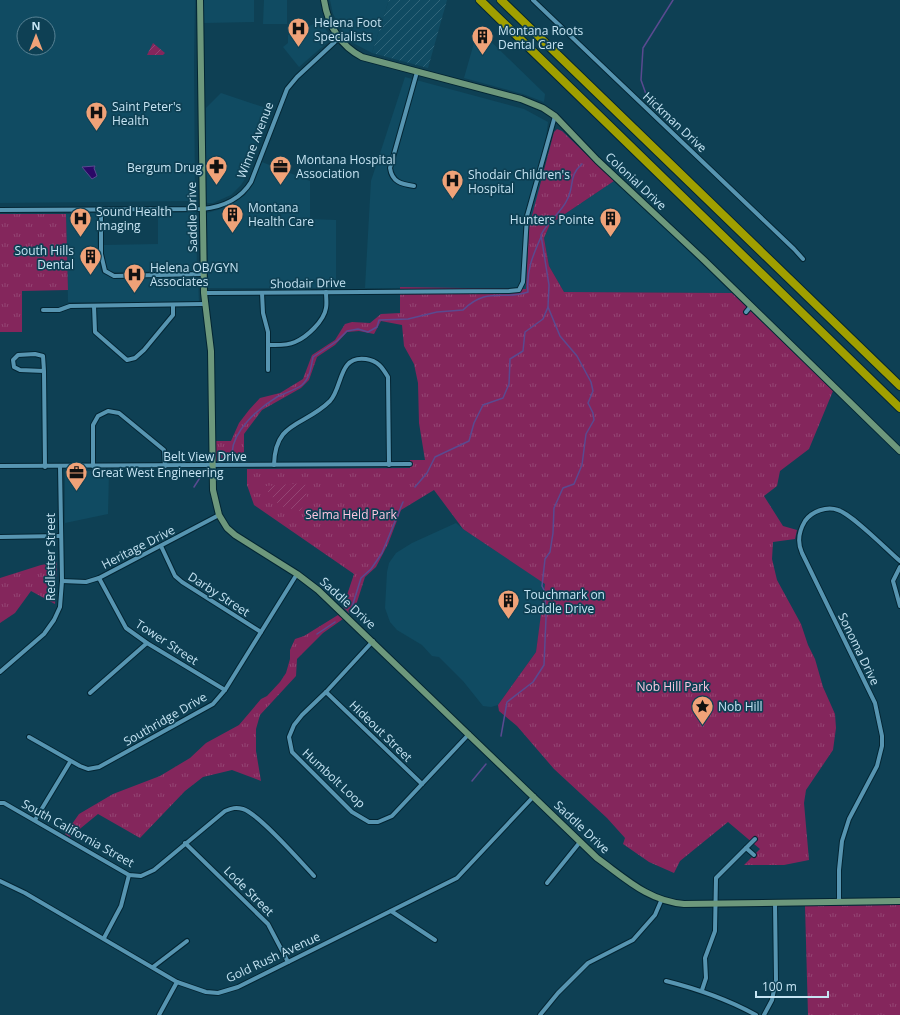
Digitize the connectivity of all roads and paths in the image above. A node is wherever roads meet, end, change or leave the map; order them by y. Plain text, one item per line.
1 (200, 0) edge
2 (324, 0) edge
3 (480, 0) edge
4 (501, 0) edge
5 (533, 0) edge
6 (339, 38) junction
7 (417, 72) junction
8 (555, 116) junction
9 (414, 186) dead end
10 (101, 209) junction
11 (202, 209) junction
12 (0, 210) edge
13 (803, 260) dead end
14 (204, 274) junction
15 (326, 292) junction
16 (204, 293) junction
17 (262, 293) junction
18 (204, 304) junction
19 (174, 305) junction
20 (94, 306) junction
21 (751, 306) junction
22 (43, 310) dead end
23 (746, 312) dead end
24 (268, 345) junction
25 (44, 370) junction
26 (268, 370) dead end
27 (900, 386) edge
28 (900, 408) edge
29 (900, 451) edge
30 (410, 464) dead end
31 (212, 465) junction
32 (274, 465) junction
33 (389, 465) junction
34 (0, 466) edge
35 (60, 466) junction
36 (93, 466) junction
37 (165, 466) junction
38 (45, 467) junction
39 (219, 516) junction
40 (0, 536) edge
41 (61, 536) junction
42 (161, 546) junction
43 (900, 561) edge
44 (900, 567) edge
45 (296, 574) junction
46 (99, 578) junction
47 (62, 581) junction
48 (900, 606) edge
49 (261, 632) junction
50 (373, 641) junction
51 (147, 643) junction
52 (0, 672) edge
53 (225, 690) junction
54 (326, 692) junction
55 (90, 693) dead end
56 (469, 734) junction
57 (28, 737) dead end
58 (70, 762) junction
59 (422, 784) junction
60 (534, 796) junction
61 (0, 803) edge
62 (35, 820) junction
63 (755, 840) dead end
64 (580, 842) junction
65 (185, 843) junction
66 (746, 848) junction
67 (754, 855) dead end
68 (129, 875) junction
69 (314, 876) dead end
70 (0, 881) edge
71 (547, 884) dead end
72 (661, 900) junction
73 (839, 901) junction
74 (900, 901) edge
75 (774, 902) junction
76 (715, 903) junction
77 (391, 911) junction
78 (104, 938) junction
79 (435, 940) dead end
80 (187, 941) dead end
81 (288, 962) junction
82 (153, 967) junction
83 (666, 981) dead end
84 (177, 982) junction
85 (702, 990) junction
86 (159, 1015) edge
87 (540, 1015) edge
88 (756, 1015) edge
89 (764, 1015) edge

1 - 11 street, Saddle Drive
2 - 6 street, Colonial Drive
3 - 28 highway
4 - 27 highway
5 - 13 street, Hickman Drive
6 - 7 street, Colonial Drive
6 - 11 street, Winne Avenue
7 - 8 street, Colonial Drive
7 - 9 street
8 - 15 street, Shodair Drive
8 - 21 street, Colonial Drive
10 - 11 street, Winne Avenue
10 - 12 street, Winne Avenue
10 - 14 street
11 - 14 street, Saddle Drive
14 - 16 street, Saddle Drive
15 - 17 street, Shodair Drive
15 - 24 street
16 - 17 street, Shodair Drive
16 - 18 street, Saddle Drive
17 - 24 street
18 - 19 street
18 - 31 street, Saddle Drive
19 - 20 street
19 - 20 street
20 - 22 street
21 - 23 street
21 - 29 street, Colonial Drive
24 - 26 street
25 - 25 street
25 - 38 street
30 - 33 street, Belt View Drive
31 - 32 street, Belt View Drive
31 - 37 street, Belt View Drive
31 - 39 street, Saddle Drive
32 - 33 street, Belt View Drive
32 - 33 street
34 - 38 street, Belt View Drive
35 - 36 street, Belt View Drive
35 - 38 street, Belt View Drive
35 - 41 street, Redletter Street
36 - 37 street, Belt View Drive
36 - 37 street
39 - 42 street, Heritage Drive
39 - 45 street, Saddle Drive
40 - 41 street
41 - 47 street, Redletter Street
42 - 46 street, Heritage Drive
42 - 49 street, Darby Street
43 - 73 street, Sonoma Drive
44 - 48 street
45 - 49 street, Southridge Drive
45 - 50 street, Saddle Drive
46 - 47 street, Heritage Drive
46 - 51 street, Tower Street
47 - 52 street, Redletter Street
49 - 53 street, Southridge Drive
50 - 54 street, Humbolt Loop
50 - 56 street, Saddle Drive
51 - 53 street, Tower Street
51 - 55 street
53 - 58 street, Southridge Drive
54 - 59 street, Hideout Street
54 - 59 street, Humbolt Loop
56 - 59 street, Humbolt Loop
56 - 60 street, Saddle Drive
57 - 58 street, Southridge Drive
58 - 62 street
60 - 64 street, Saddle Drive
60 - 77 street, Gold Rush Avenue
61 - 62 street, South California Street
62 - 68 street, South California Street
63 - 66 street
64 - 71 street
64 - 72 street, Saddle Drive
65 - 68 street, South California Street
65 - 69 street, South California Street
65 - 81 street, Lode Street
66 - 67 street
66 - 76 street
68 - 78 street
70 - 78 street, Gold Rush Avenue
72 - 76 street, Saddle Drive
72 - 87 street
73 - 74 street, Saddle Drive
73 - 75 street, Saddle Drive
75 - 76 street, Saddle Drive
75 - 89 street
76 - 85 street
77 - 79 street
77 - 81 street, Gold Rush Avenue
78 - 82 street, Gold Rush Avenue
80 - 82 street
81 - 84 street, Gold Rush Avenue
82 - 84 street, Gold Rush Avenue
83 - 85 street
84 - 86 street
85 - 88 street

